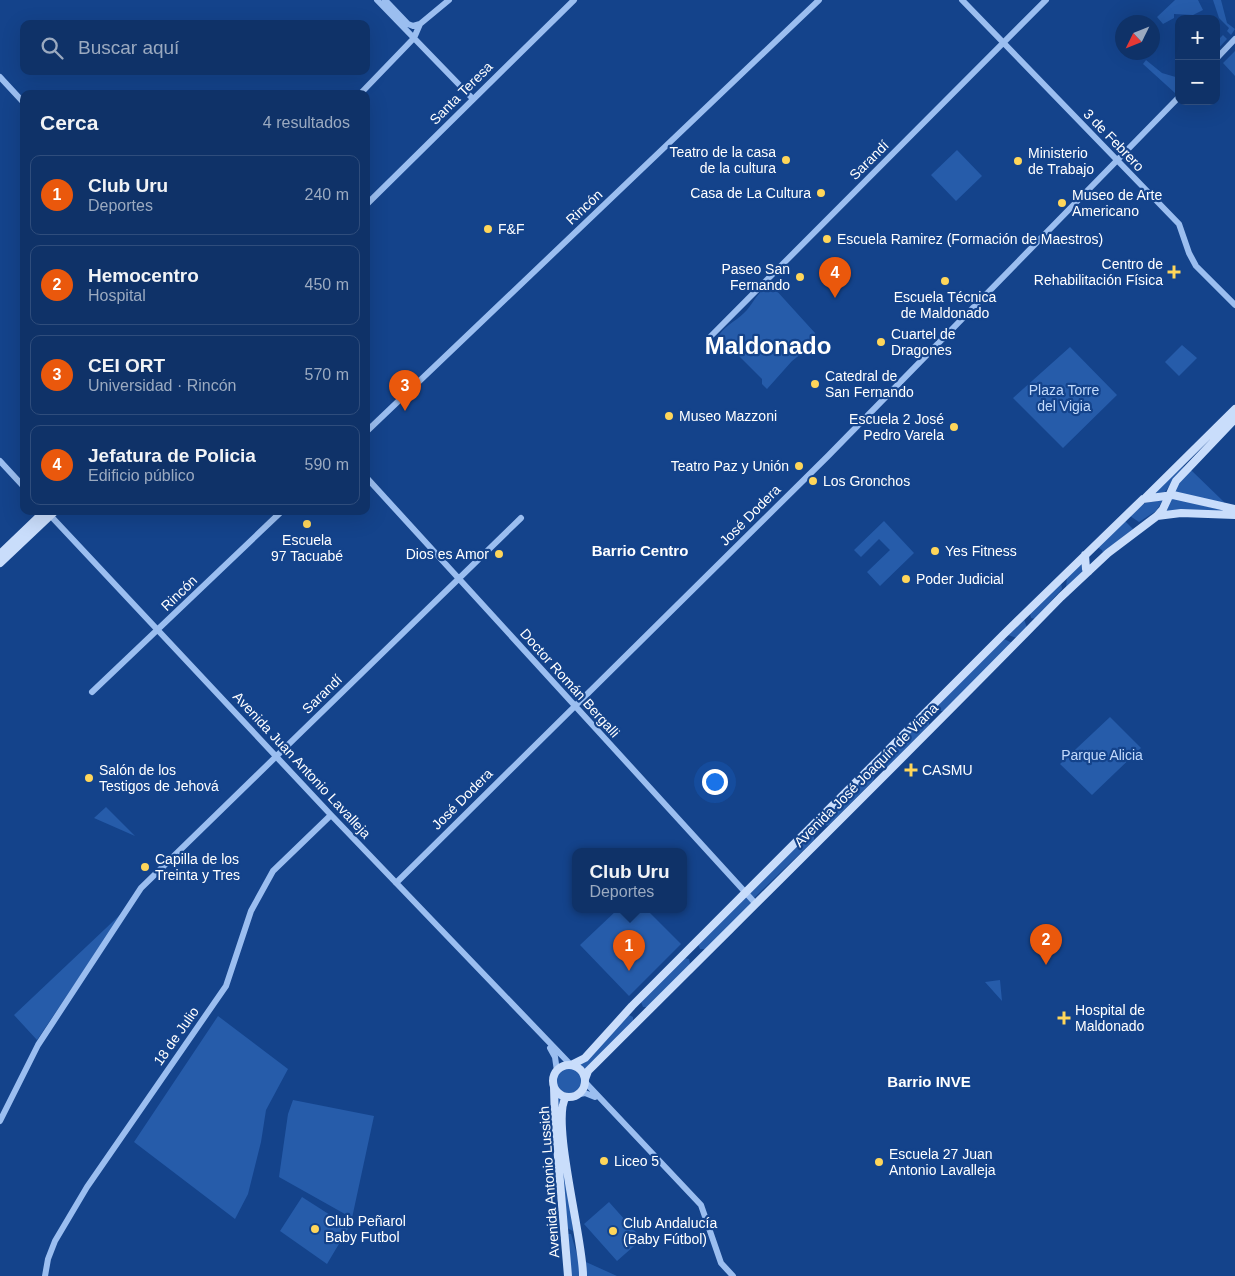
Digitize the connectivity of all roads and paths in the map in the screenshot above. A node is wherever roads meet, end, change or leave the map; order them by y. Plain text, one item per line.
1 (377, 0) edge
2 (385, 0) edge
3 (449, 0) edge
4 (574, 0) edge
5 (819, 0) edge
6 (962, 0) edge
7 (1046, 0) edge
8 (420, 24) junction
9 (414, 38) junction
10 (1235, 39) edge
11 (1003, 43) junction
12 (1220, 55) edge
13 (0, 77) edge
14 (364, 90) edge
15 (473, 99) junction
16 (20, 100) edge
17 (1175, 101) edge
18 (1117, 160) junction
19 (370, 201) edge
20 (1235, 305) edge
21 (710, 337) dead end
22 (1235, 409) edge
23 (1235, 419) edge
24 (370, 428) edge
25 (0, 461) edge
26 (370, 481) edge
27 (20, 483) edge
28 (1169, 495) junction
29 (1143, 499) junction
30 (1235, 509) edge
31 (46, 515) edge
32 (46, 515) edge
33 (52, 515) edge
34 (278, 515) edge
35 (1235, 515) edge
36 (1157, 516) junction
37 (521, 518) dead end
38 (1088, 552) junction
39 (0, 554) edge
40 (1101, 559) junction
41 (0, 563) edge
42 (1088, 572) junction
43 (1062, 578) junction
44 (459, 579) junction
45 (1061, 597) junction
46 (157, 631) junction
47 (92, 692) dead end
48 (574, 706) junction
49 (276, 756) junction
50 (332, 816) junction
51 (396, 883) junction
52 (745, 894) junction
53 (756, 904) junction
54 (540, 1036) junction
55 (571, 1065) junction
56 (556, 1071) junction
57 (585, 1080) junction
58 (554, 1087) junction
59 (580, 1094) junction
60 (566, 1097) junction
61 (610, 1109) junction
62 (0, 1121) edge
63 (45, 1276) edge
64 (568, 1276) edge
65 (583, 1276) edge
66 (734, 1276) edge

1 - 9 street
2 - 8 street
3 - 8 street
4 - 15 street, Santa Teresa
5 - 24 street, Rincón
6 - 11 street, 3 de Febrero
7 - 11 street, Sarandí
8 - 9 street
9 - 14 street
9 - 15 street
10 - 12 street
11 - 18 street, 3 de Febrero
11 - 21 street, Sarandí
13 - 16 street
15 - 19 street, Santa Teresa
17 - 18 street, José Dodera
18 - 20 street, 3 de Febrero
18 - 48 street, José Dodera
22 - 29 main road, Avenida José Joaquín de Viana
23 - 28 main road, Avenida José Joaquín de Viana
25 - 27 street
26 - 44 street, Doctor Román Bergalli
28 - 29 main road
28 - 30 main road
28 - 36 main road, Avenida José Joaquín de Viana
29 - 38 main road, Avenida José Joaquín de Viana
31 - 39 main road
32 - 41 main road
33 - 46 street, Avenida Juan Antonio Lavalleja
34 - 46 street, Rincón
35 - 36 main road
36 - 40 main road, Avenida José Joaquín de Viana
37 - 44 street, Sarandí
38 - 40 main road
38 - 42 main road
38 - 43 main road, Avenida José Joaquín de Viana
40 - 42 main road, Avenida José Joaquín de Viana
42 - 45 main road, Avenida José Joaquín de Viana
43 - 45 main road
43 - 52 main road, Avenida José Joaquín de Viana
44 - 48 street, Doctor Román Bergalli
44 - 49 street, Sarandí
45 - 53 main road, Avenida José Joaquín de Viana
46 - 47 street, Rincón
46 - 49 street, Avenida Juan Antonio Lavalleja
48 - 51 street, José Dodera
48 - 52 street, Doctor Román Bergalli
49 - 50 street, Avenida Juan Antonio Lavalleja
49 - 62 street, Sarandí
50 - 51 street, Avenida Juan Antonio Lavalleja
50 - 63 street, 18 de Julio
51 - 54 street, Avenida Juan Antonio Lavalleja
52 - 53 street, Doctor Román Bergalli
52 - 55 main road, Avenida José Joaquín de Viana
53 - 57 main road, Avenida José Joaquín de Viana
54 - 55 street, Avenida Juan Antonio Lavalleja
54 - 56 street, Avenida Juan Antonio Lavalleja
55 - 56 main road
55 - 57 main road
56 - 58 main road
57 - 59 main road
57 - 61 street
58 - 60 main road
58 - 64 main road, Avenida Antonio Lussich
59 - 60 main road
59 - 61 street
60 - 65 main road, Avenida Antonio Lussich
61 - 66 street

